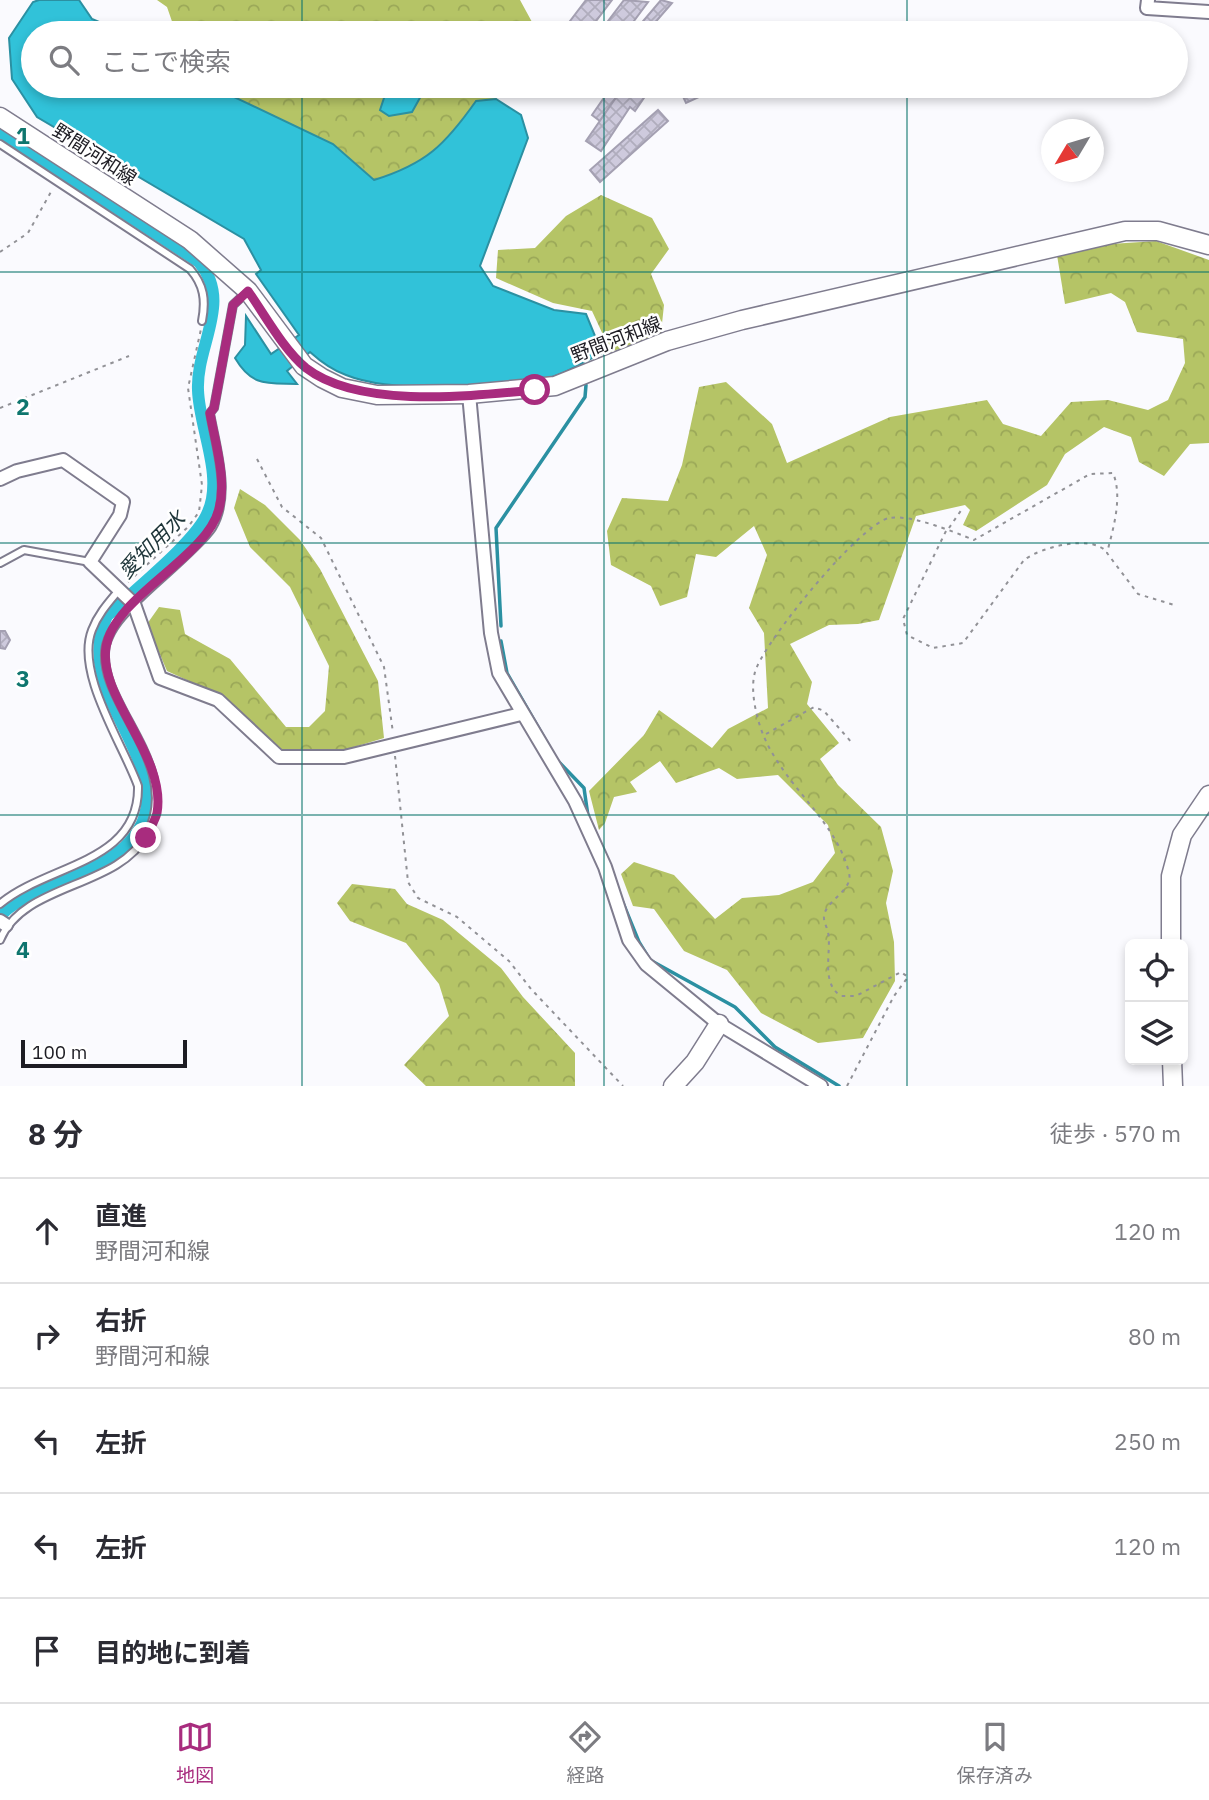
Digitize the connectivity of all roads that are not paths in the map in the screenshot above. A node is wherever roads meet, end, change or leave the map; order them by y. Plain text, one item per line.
1 (1147, 0) edge
2 (1209, 12) edge
3 (0, 117) edge
4 (0, 144) edge
5 (1209, 245) edge
6 (248, 291) junction
7 (202, 321) road end
8 (469, 394) junction
9 (0, 480) edge
10 (90, 562) junction
11 (0, 563) edge
12 (120, 589) junction
13 (134, 604) junction
14 (521, 714) junction
15 (1209, 795) edge
16 (0, 904) edge
17 (3, 923) edge
18 (1171, 939) edge
19 (0, 940) edge
20 (719, 1024) junction
21 (1172, 1065) edge
22 (673, 1086) edge
23 (821, 1086) edge
24 (1172, 1086) edge

1 - 2 street
3 - 6 main road, 野間河和線
4 - 7 lane
5 - 8 main road, 野間河和線
6 - 8 main road, 野間河和線
6 - 13 lane
8 - 14 street
9 - 10 street
10 - 11 lane
10 - 12 street
12 - 13 street
12 - 16 lane
13 - 14 street
13 - 17 lane
14 - 20 street
15 - 18 main road
17 - 19 lane
20 - 22 main road
20 - 23 street
21 - 24 main road

